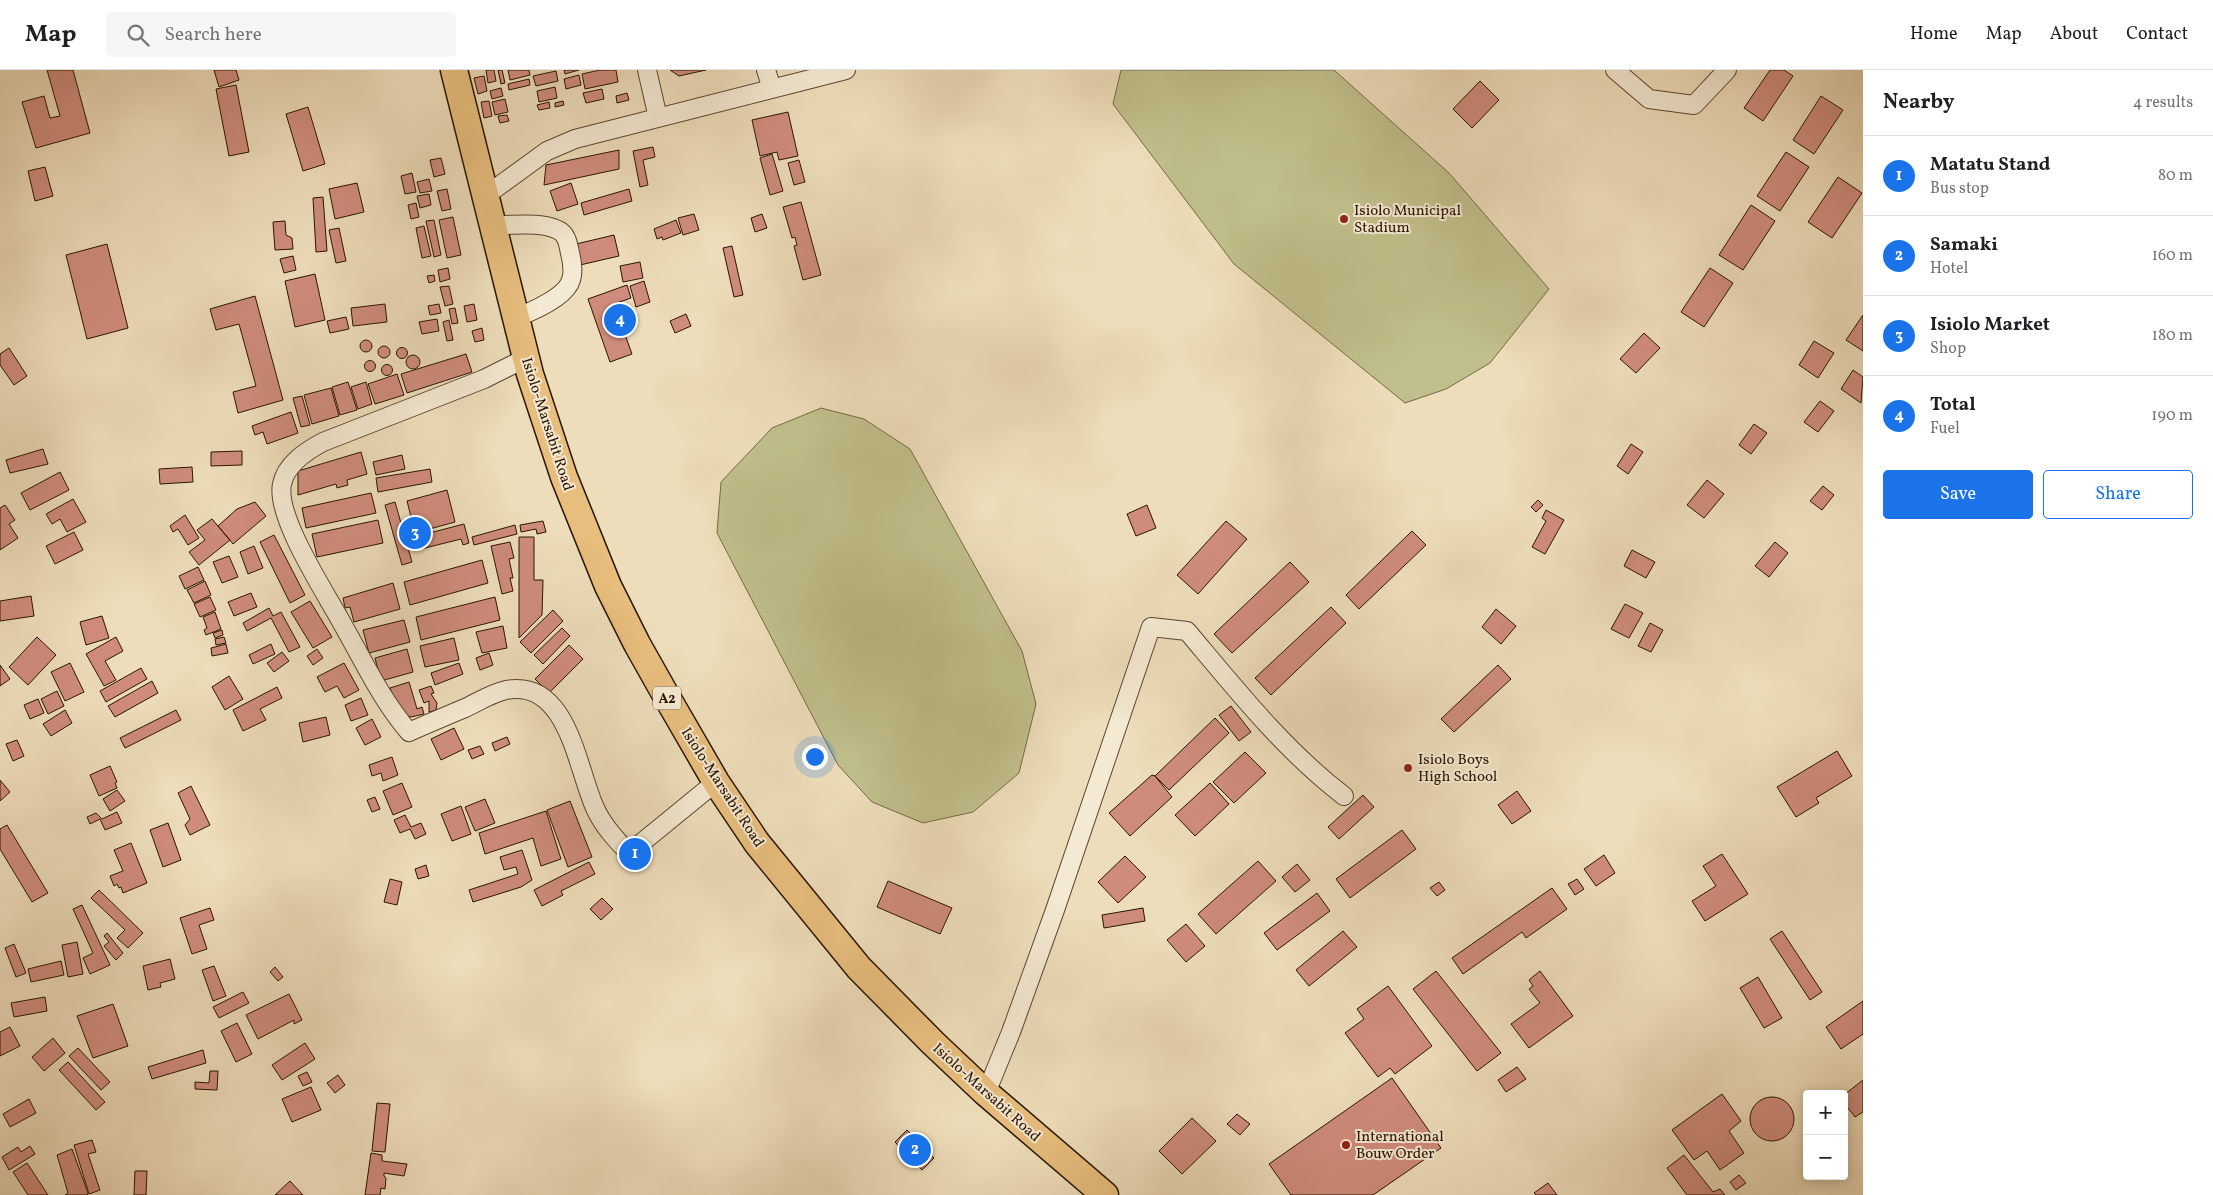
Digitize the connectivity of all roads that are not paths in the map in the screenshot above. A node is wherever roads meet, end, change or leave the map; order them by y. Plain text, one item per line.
1 (454, 70) edge
2 (647, 70) edge
3 (766, 70) edge
4 (846, 70) edge
5 (1615, 70) edge
6 (1727, 70) edge
7 (772, 89) junction
8 (658, 118) junction
9 (485, 196) junction
10 (492, 225) junction
11 (515, 318) junction
12 (526, 358) junction
13 (716, 782) junction
14 (1344, 796) dead end
15 (986, 1093) junction
16 (1105, 1195) edge

1 - 9 highway, Isiolo-Marsabit Road / A2
2 - 8 street
3 - 7 street
4 - 7 street
5 - 6 street
7 - 8 street
8 - 9 street
9 - 10 highway, Isiolo-Marsabit Road / A2
10 - 11 highway, Isiolo-Marsabit Road / A2
10 - 11 street
11 - 12 highway, Isiolo-Marsabit Road / A2
12 - 13 highway, Isiolo-Marsabit Road / A2
12 - 13 street
13 - 15 highway, Isiolo-Marsabit Road / A2
14 - 15 street
15 - 16 highway, Isiolo-Marsabit Road / A2

